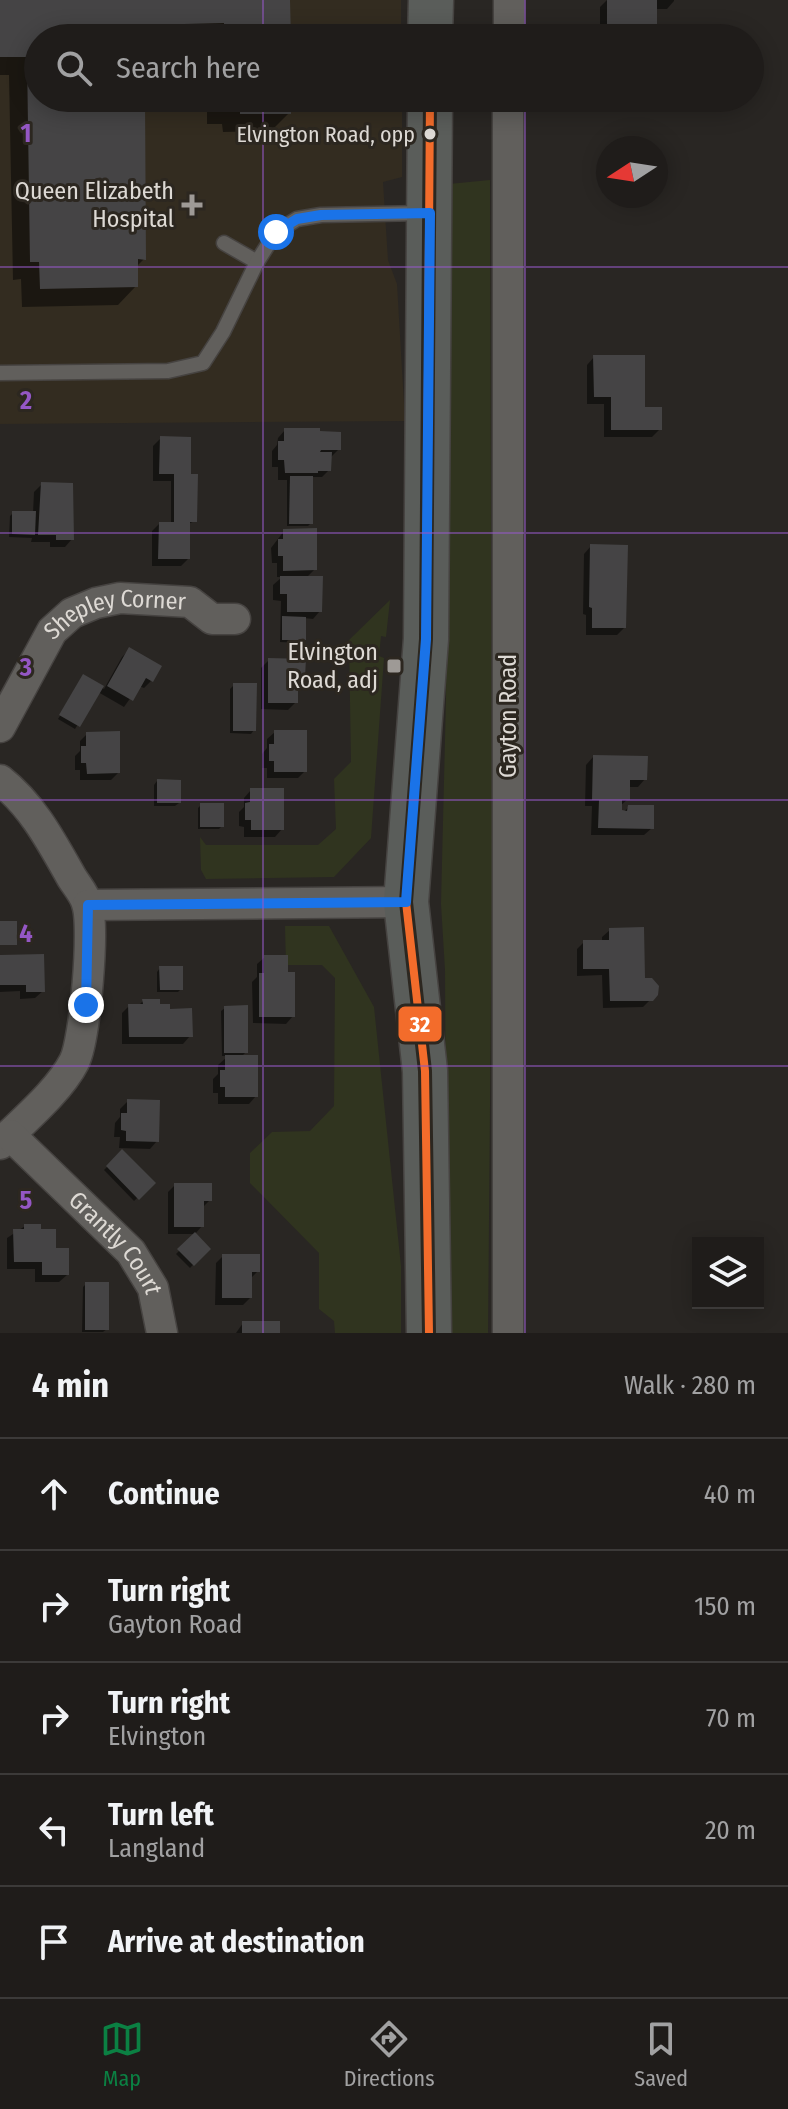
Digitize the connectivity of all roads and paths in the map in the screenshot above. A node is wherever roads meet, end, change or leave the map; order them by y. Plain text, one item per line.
1 (431, 0) edge
2 (509, 0) edge
3 (430, 24) edge
4 (509, 24) edge
5 (430, 112) edge
6 (508, 112) edge
7 (430, 213) junction
8 (224, 243) dead end
9 (257, 262) junction
10 (0, 373) edge
11 (235, 619) dead end
12 (0, 727) edge
13 (0, 780) edge
14 (406, 902) junction
15 (88, 905) junction
16 (5, 1139) edge
17 (162, 1333) edge
18 (429, 1333) edge
19 (508, 1333) edge

1 - 3 main road
2 - 4 street
5 - 7 main road
6 - 19 street, Gayton Road
7 - 9 lane
7 - 14 main road
8 - 9 lane
9 - 10 lane
11 - 12 street, Shepley Corner
13 - 15 street
14 - 15 street
14 - 18 main road
15 - 16 street
16 - 17 street, Grantly Court

